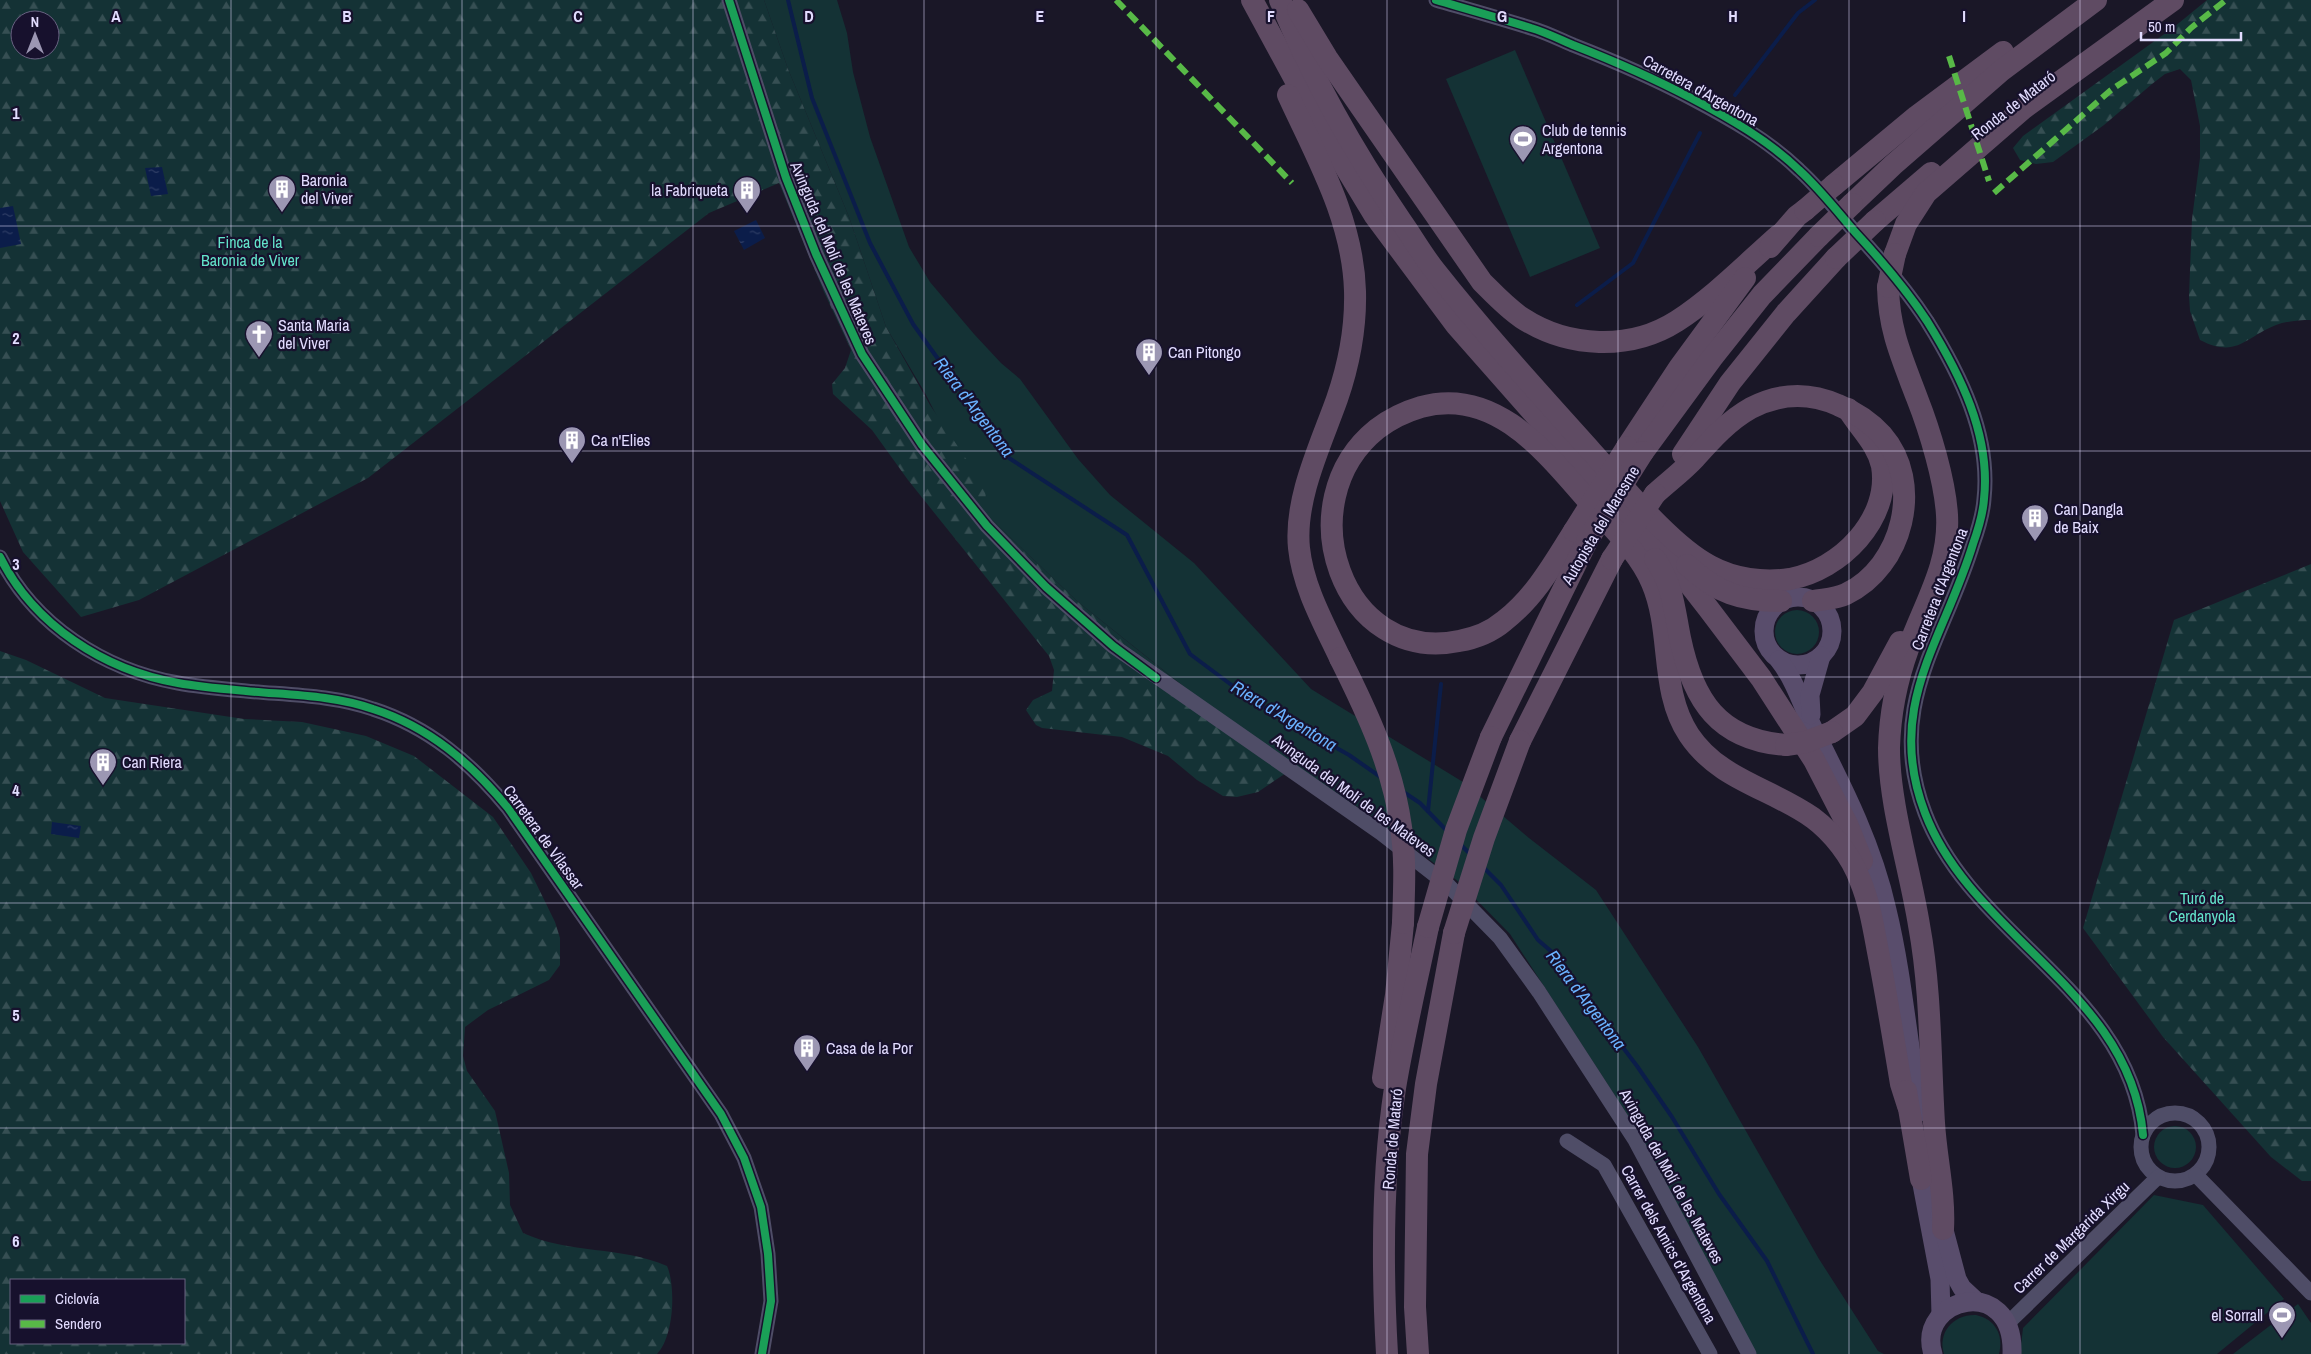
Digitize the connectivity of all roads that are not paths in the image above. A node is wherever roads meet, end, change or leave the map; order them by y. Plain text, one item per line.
1 (729, 0) edge
2 (1250, 0) edge
3 (1280, 0) edge
4 (1293, 0) edge
5 (1436, 0) edge
6 (2077, 0) edge
7 (2096, 0) edge
8 (2159, 0) edge
9 (2173, 0) edge
10 (1852, 204) joint
11 (1875, 221) joint
12 (1779, 235) junction
13 (1848, 409) junction
14 (1635, 450) junction
15 (1940, 478) junction
16 (1627, 491) junction
17 (1655, 494) junction
18 (1622, 513) junction
19 (1581, 536) junction
20 (1, 559) edge
21 (1813, 601) junction
22 (1781, 602) junction
23 (1821, 656) junction
24 (1779, 660) junction
25 (1824, 733) junction
26 (1428, 927) joint
27 (1454, 933) joint
28 (2138, 1101) junction
29 (1913, 1104) junction
30 (2165, 1114) junction
31 (2143, 1135) junction
32 (1567, 1141) dead end
33 (2196, 1175) junction
34 (2158, 1177) junction
35 (1921, 1179) joint
36 (1944, 1228) junction
37 (2311, 1293) edge
38 (1976, 1301) junction
39 (1384, 1307) junction
40 (1941, 1315) junction
41 (2008, 1323) junction
42 (762, 1354) edge
43 (1387, 1354) edge
44 (1418, 1354) edge
45 (1710, 1354) edge
46 (1749, 1354) edge
47 (1933, 1354) edge
48 (2012, 1354) edge

1 - 46 street, Avinguda del Molí de les Mateves
2 - 18 highway
2 - 39 highway, bridge
3 - 16 highway
4 - 12 highway
5 - 28 street, Carretera d'Argentona
6 - 12 highway, bridge
7 - 10 highway, Ronda de Mataró
8 - 11 highway, Ronda de Mataró
9 - 15 highway, bridge
10 - 14 highway, Autopista del Maresme, bridge
11 - 17 highway, Autopista del Maresme, bridge
12 - 14 highway
13 - 16 highway
13 - 17 highway
13 - 21 highway
14 - 19 highway, Autopista del Maresme, bridge
15 - 25 highway
15 - 36 highway
16 - 22 highway
17 - 27 highway, Autopista del Maresme, bridge
18 - 25 highway, bridge
18 - 29 highway
19 - 26 highway, Autopista del Maresme, bridge
19 - 29 highway
20 - 42 street, Carretera de Vilassar
21 - 22 main road
21 - 23 main road
22 - 24 main road
23 - 24 main road
23 - 25 main road
24 - 25 main road
25 - 29 main road
26 - 39 highway, Ronda de Mataró
27 - 44 highway, Ronda de Mataró
28 - 30 street
28 - 31 street, Carretera d'Argentona
29 - 35 highway
29 - 36 main road
30 - 31 street
30 - 33 street
31 - 34 street
32 - 45 street, Carrer dels Amics d'Argentona
33 - 34 street
33 - 37 street
34 - 41 street, Carrer de Margarida Xirgu
35 - 40 main road
36 - 38 main road
38 - 40 main road
38 - 41 main road
39 - 43 highway, Ronda de Mataró
40 - 47 main road
41 - 48 main road

